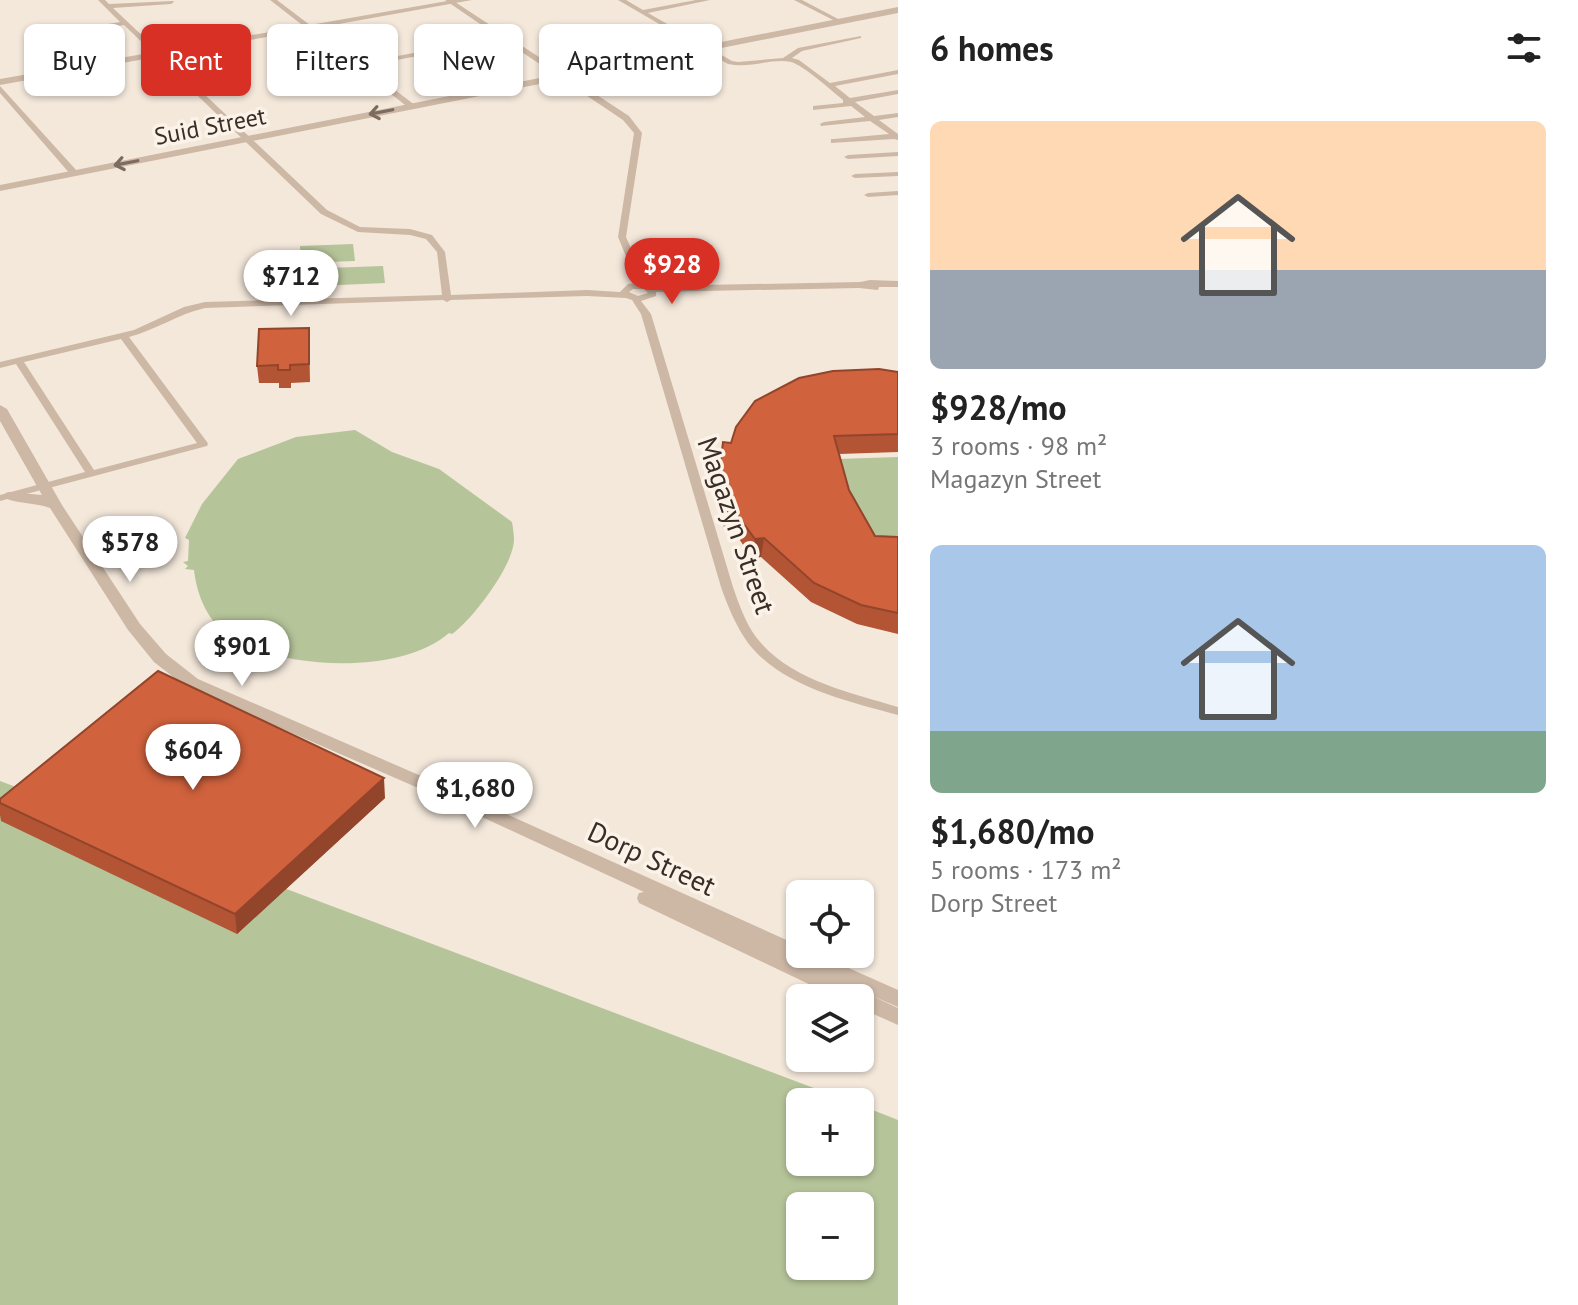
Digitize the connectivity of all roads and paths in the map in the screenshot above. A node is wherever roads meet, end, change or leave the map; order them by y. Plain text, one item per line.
1 (273, 0) edge
2 (468, 0) edge
3 (621, 0) edge
4 (707, 0) edge
5 (797, 0) edge
6 (450, 1) edge
7 (171, 2) dead end
8 (104, 3) edge
9 (898, 10) edge
10 (642, 12) junction
11 (839, 21) junction
12 (125, 23) junction
13 (119, 24) edge
14 (304, 24) edge
15 (324, 24) edge
16 (484, 24) edge
17 (663, 24) edge
18 (859, 37) dead end
19 (141, 38) edge
20 (722, 45) edge
21 (141, 57) edge
22 (722, 57) edge
23 (786, 59) junction
24 (898, 72) edge
25 (539, 81) edge
26 (0, 85) edge
27 (829, 85) junction
28 (898, 92) edge
29 (398, 95) edge
30 (202, 96) edge
31 (592, 96) edge
32 (848, 103) junction
33 (412, 106) junction
34 (816, 108) dead end
35 (898, 115) edge
36 (873, 119) junction
37 (824, 124) dead end
38 (897, 137) edge
39 (247, 139) junction
40 (834, 141) dead end
41 (898, 154) edge
42 (848, 157) dead end
43 (74, 173) junction
44 (898, 174) edge
45 (855, 176) dead end
46 (0, 188) edge
47 (898, 193) edge
48 (868, 195) dead end
49 (898, 284) edge
50 (639, 291) junction
51 (447, 299) junction
52 (123, 335) junction
53 (19, 361) junction
54 (0, 365) edge
55 (0, 409) edge
56 (91, 473) junction
57 (46, 487) junction
58 (4, 497) edge
59 (55, 505) junction
60 (898, 711) edge
61 (644, 892) junction
62 (828, 984) edge
63 (898, 999) edge
64 (874, 1006) edge
65 (898, 1017) edge

1 - 14 street
2 - 6 street
3 - 10 street
4 - 10 street
5 - 11 street
6 - 15 street
6 - 16 street
7 - 8 street
8 - 12 street
9 - 11 street, Suid Street
10 - 17 street
11 - 20 street, Suid Street
12 - 13 street
12 - 19 street
18 - 23 street
21 - 26 street
22 - 23 street
23 - 27 street
24 - 27 street
25 - 33 street, Suid Street
26 - 43 street
27 - 32 street
28 - 32 street
29 - 33 street
30 - 39 street
31 - 50 street
32 - 34 street
32 - 36 street
33 -> 39 street, Suid Street
35 - 36 street
36 - 37 street
36 - 38 street
38 - 40 street
39 -> 43 street, Suid Street
39 - 51 street
41 - 42 street
43 - 46 street, Suid Street
44 - 45 street
47 - 48 street
49 - 50 street
50 - 51 street
50 - 60 street, Magazyn Street
51 - 52 street
52 - 53 street
52 - 56 street
53 - 54 street
53 - 56 street
55 - 57 street, Dorp Street
56 - 57 street
57 - 58 street
57 - 59 street, Dorp Street
58 - 59 street
59 - 61 street, Dorp Street
61 - 62 street, Dorp Street
61 - 63 street, Dorp Street
64 - 65 street, Dorp Street

